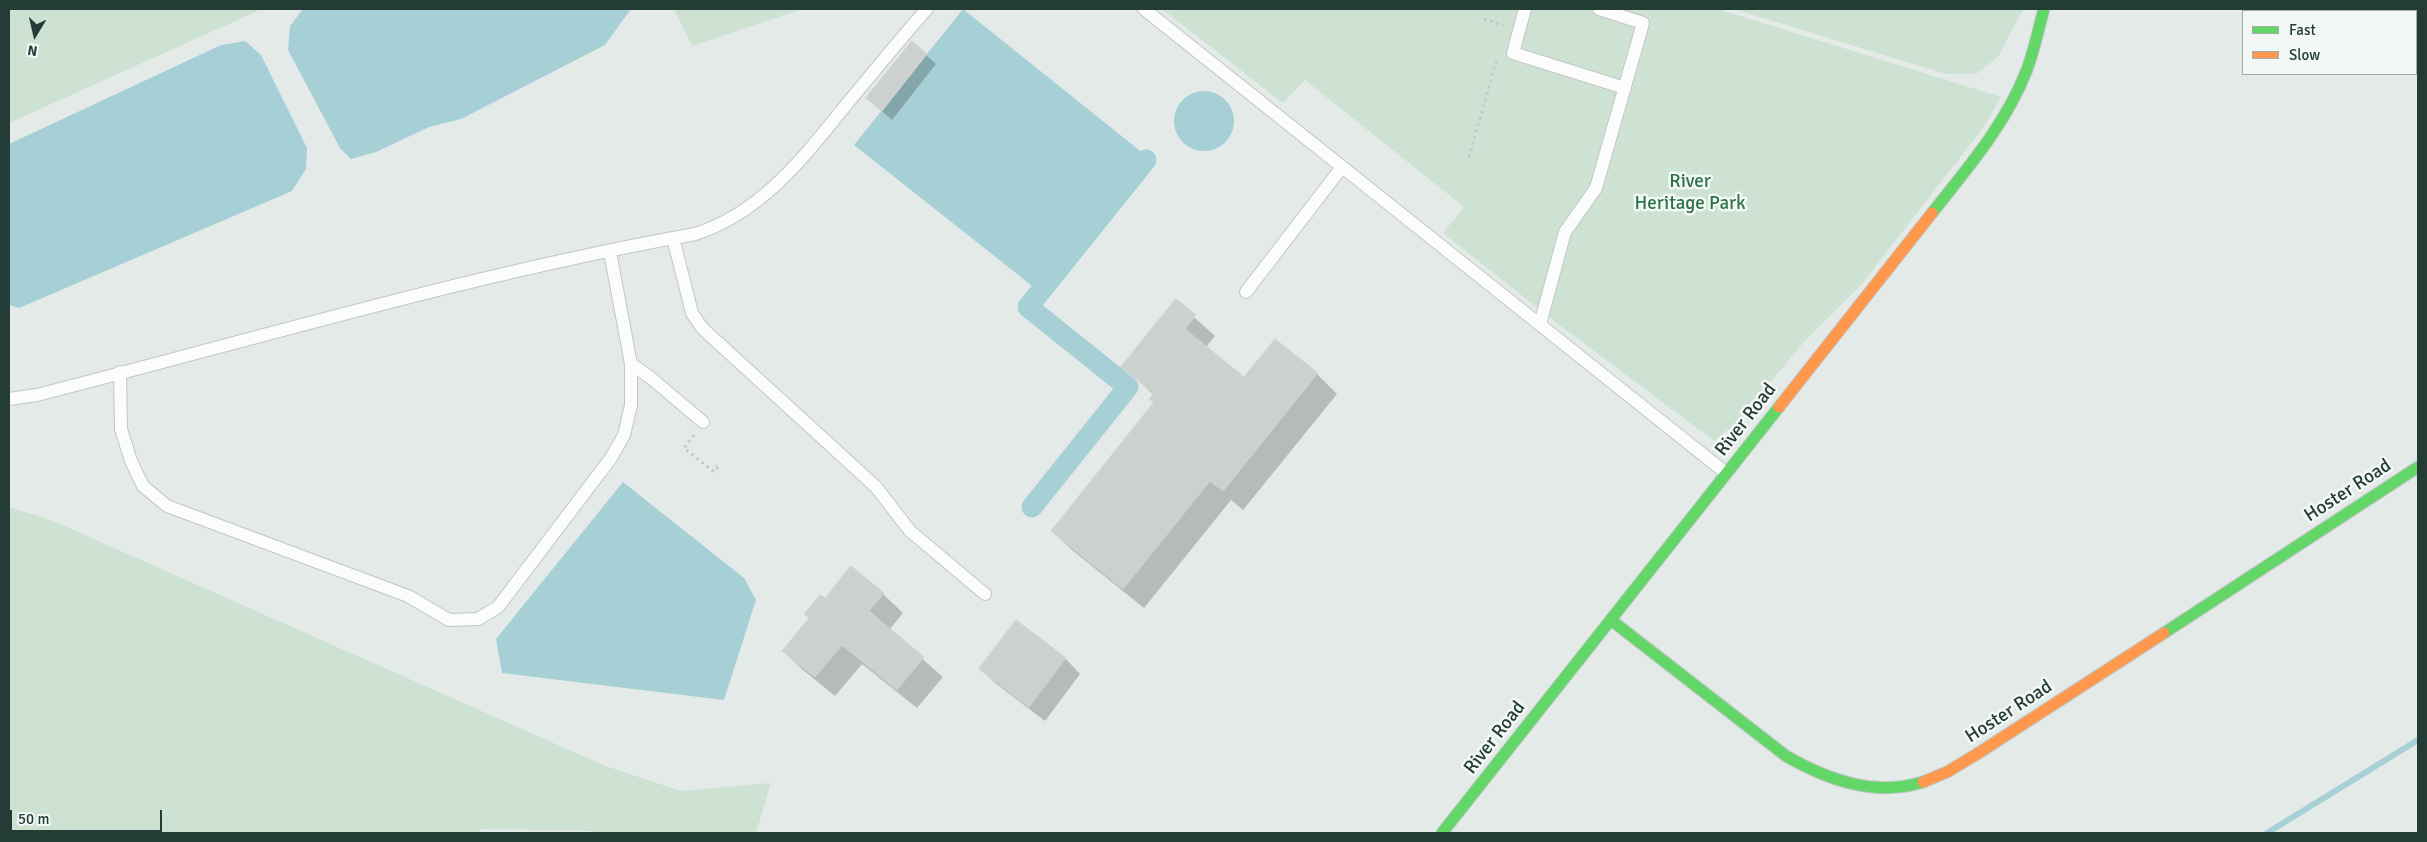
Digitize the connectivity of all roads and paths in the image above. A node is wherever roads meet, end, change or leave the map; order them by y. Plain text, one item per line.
1 (928, 9) edge
2 (1144, 9) edge
3 (1526, 9) edge
4 (1599, 9) edge
5 (2044, 9) edge
6 (1484, 19) dead end
7 (1509, 21) dead end
8 (1500, 52) dead end
9 (1625, 88) junction
10 (1469, 157) dead end
11 (1342, 167) junction
12 (673, 238) junction
13 (610, 252) junction
14 (1246, 292) dead end
15 (1540, 324) junction
16 (631, 364) junction
17 (120, 372) junction
18 (9, 399) edge
19 (703, 422) joint
20 (716, 464) dead end
21 (2418, 467) edge
22 (1726, 474) junction
23 (985, 594) dead end
24 (1611, 620) junction
25 (1442, 833) edge

1 - 12 lane
2 - 11 lane
3 - 9 lane
4 - 9 lane
5 - 22 street, River Road
6 - 7 path
8 - 10 path
9 - 15 lane
11 - 14 lane
11 - 15 lane
12 - 13 lane
12 - 23 lane
13 - 16 lane
13 - 17 lane
15 - 22 lane
16 - 17 lane
16 - 19 lane
17 - 18 lane
19 - 20 path
21 - 24 street, Hoster Road
22 - 24 street, River Road
24 - 25 street, River Road

